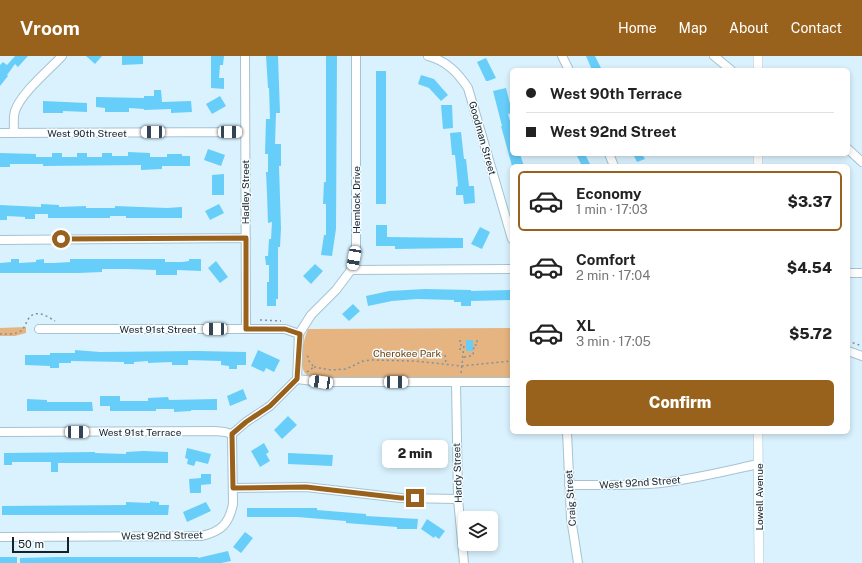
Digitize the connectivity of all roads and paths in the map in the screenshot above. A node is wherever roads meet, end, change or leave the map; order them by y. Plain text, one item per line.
1 (62, 56) edge
2 (245, 56) edge
3 (356, 56) edge
4 (428, 56) edge
5 (562, 56) edge
6 (714, 56) edge
7 (758, 56) edge
8 (568, 68) edge
9 (728, 68) edge
10 (758, 68) edge
11 (245, 132) junction
12 (0, 133) edge
13 (14, 133) junction
14 (850, 151) edge
15 (862, 162) edge
16 (510, 232) edge
17 (246, 238) junction
18 (0, 240) edge
19 (351, 270) junction
20 (510, 270) edge
21 (850, 273) edge
22 (862, 273) edge
23 (39, 329) dead end
24 (246, 329) junction
25 (300, 334) junction
26 (460, 340) dead end
27 (477, 340) dead end
28 (850, 342) edge
29 (460, 345) junction
30 (862, 346) edge
31 (460, 350) dead end
32 (850, 352) edge
33 (306, 353) dead end
34 (445, 355) dead end
35 (862, 356) edge
36 (464, 357) junction
37 (480, 360) dead end
38 (510, 361) edge
39 (446, 364) junction
40 (480, 365) junction
41 (462, 366) junction
42 (314, 367) junction
43 (297, 379) junction
44 (456, 382) junction
45 (510, 382) edge
46 (0, 432) edge
47 (232, 434) junction
48 (567, 434) edge
49 (758, 434) edge
50 (758, 464) junction
51 (569, 485) junction
52 (233, 488) junction
53 (458, 499) junction
54 (0, 537) edge
55 (464, 563) edge
56 (578, 563) edge
57 (759, 563) edge

1 - 13 street
2 - 11 street, Hadley Street
3 - 19 street, Hemlock Drive
4 - 16 street, Goodman Street
5 - 8 street
6 - 9 street
7 - 10 street
11 - 13 street, West 90th Street
11 - 17 street, Hadley Street
12 - 13 street, West 90th Street
14 - 15 street
17 - 18 street
17 - 24 street, Hadley Street
19 - 20 street
19 - 25 street, Hemlock Drive
21 - 22 street
23 - 24 street, West 91st Street
24 - 25 street, West 91st Street
25 - 43 street, Hemlock Drive
26 - 29 path
27 - 36 path
28 - 30 path
29 - 31 path
29 - 36 path
32 - 35 street
33 - 42 path
34 - 39 path
36 - 41 path
37 - 40 path
38 - 40 path
39 - 41 path
39 - 42 path
40 - 41 path
42 - 43 path
43 - 44 street
43 - 47 street
44 - 45 street
44 - 53 street, Hardy Street
46 - 47 street, West 91st Terrace
47 - 52 street
48 - 51 street, Craig Street
49 - 50 street, Lowell Avenue
50 - 51 street, West 92nd Street
50 - 57 street, Lowell Avenue
51 - 56 street, Craig Street
52 - 53 street
52 - 54 street, West 92nd Street
53 - 55 street, Hardy Street

